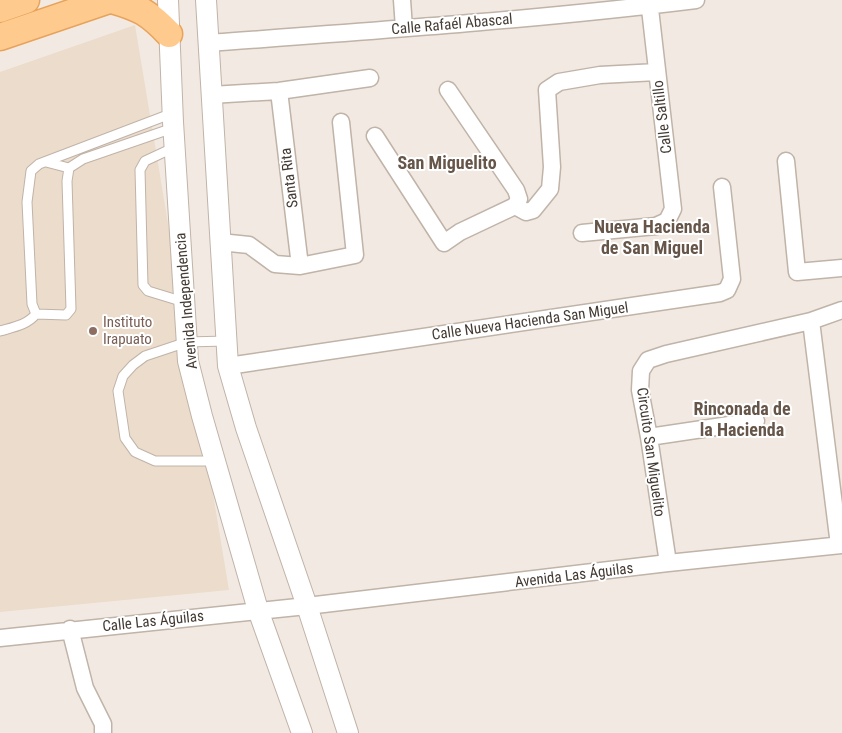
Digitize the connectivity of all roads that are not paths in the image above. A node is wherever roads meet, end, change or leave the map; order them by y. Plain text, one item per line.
1 (26, 0) edge
2 (110, 0) edge
3 (168, 0) edge
4 (206, 0) edge
5 (402, 0) edge
6 (696, 0) edge
7 (649, 3) edge
8 (0, 9) edge
9 (404, 28) junction
10 (169, 34) junction
11 (0, 37) edge
12 (208, 43) junction
13 (656, 72) junction
14 (370, 78) dead end
15 (448, 90) dead end
16 (279, 91) junction
17 (211, 95) junction
18 (173, 120) junction
19 (341, 122) dead end
20 (375, 136) dead end
21 (175, 148) junction
22 (786, 160) dead end
23 (46, 162) junction
24 (69, 168) junction
25 (722, 186) dead end
26 (515, 198) junction
27 (582, 233) dead end
28 (220, 242) junction
29 (300, 266) junction
30 (842, 268) edge
31 (185, 302) junction
32 (842, 310) edge
33 (36, 314) junction
34 (811, 322) junction
35 (0, 331) edge
36 (226, 341) junction
37 (187, 342) junction
38 (228, 366) junction
39 (756, 421) dead end
40 (649, 437) junction
41 (215, 462) junction
42 (841, 545) edge
43 (668, 564) junction
44 (307, 606) junction
45 (258, 610) junction
46 (70, 629) junction
47 (0, 638) edge
48 (104, 733) edge
49 (302, 733) edge
50 (348, 733) edge

1 - 8 main road
2 - 10 main road
2 - 11 main road
3 - 10 street, Avenida Independencia
4 - 12 street
5 - 9 street
6 - 7 street, Calle Rafaél Abascal
7 - 9 street, Calle Rafaél Abascal
7 - 13 street, Calle Saltillo
9 - 12 street, Calle Rafaél Abascal
10 - 18 street, Avenida Independencia
12 - 17 street
13 - 26 street
13 - 27 street, Calle Saltillo
14 - 16 street
15 - 26 street
16 - 17 street
16 - 29 street, Santa Rita
17 - 28 street
18 - 21 street, Avenida Independencia
18 - 23 lane
18 - 24 lane
19 - 29 street
20 - 26 street
21 - 31 street, Avenida Independencia
21 - 31 lane
22 - 30 street
23 - 24 lane
23 - 33 lane
24 - 33 lane
25 - 38 street, Calle Nueva Hacienda San Miguel
28 - 29 street
28 - 36 street
31 - 37 street, Avenida Independencia
32 - 34 street, Circuito San Miguelito
33 - 35 lane
34 - 40 street, Circuito San Miguelito
34 - 42 street
36 - 37 lane
36 - 38 street
37 - 41 street, Avenida Independencia
37 - 41 lane
38 - 44 street
39 - 40 street
40 - 43 street, Circuito San Miguelito
41 - 45 street, Avenida Independencia
42 - 43 street, Avenida Las Águilas
43 - 44 street, Avenida Las Águilas
44 - 45 street, Calle Las Águilas
44 - 50 street
45 - 46 street, Calle Las Águilas
45 - 49 street, Avenida Independencia
46 - 47 street, Calle Las Águilas
46 - 48 street

